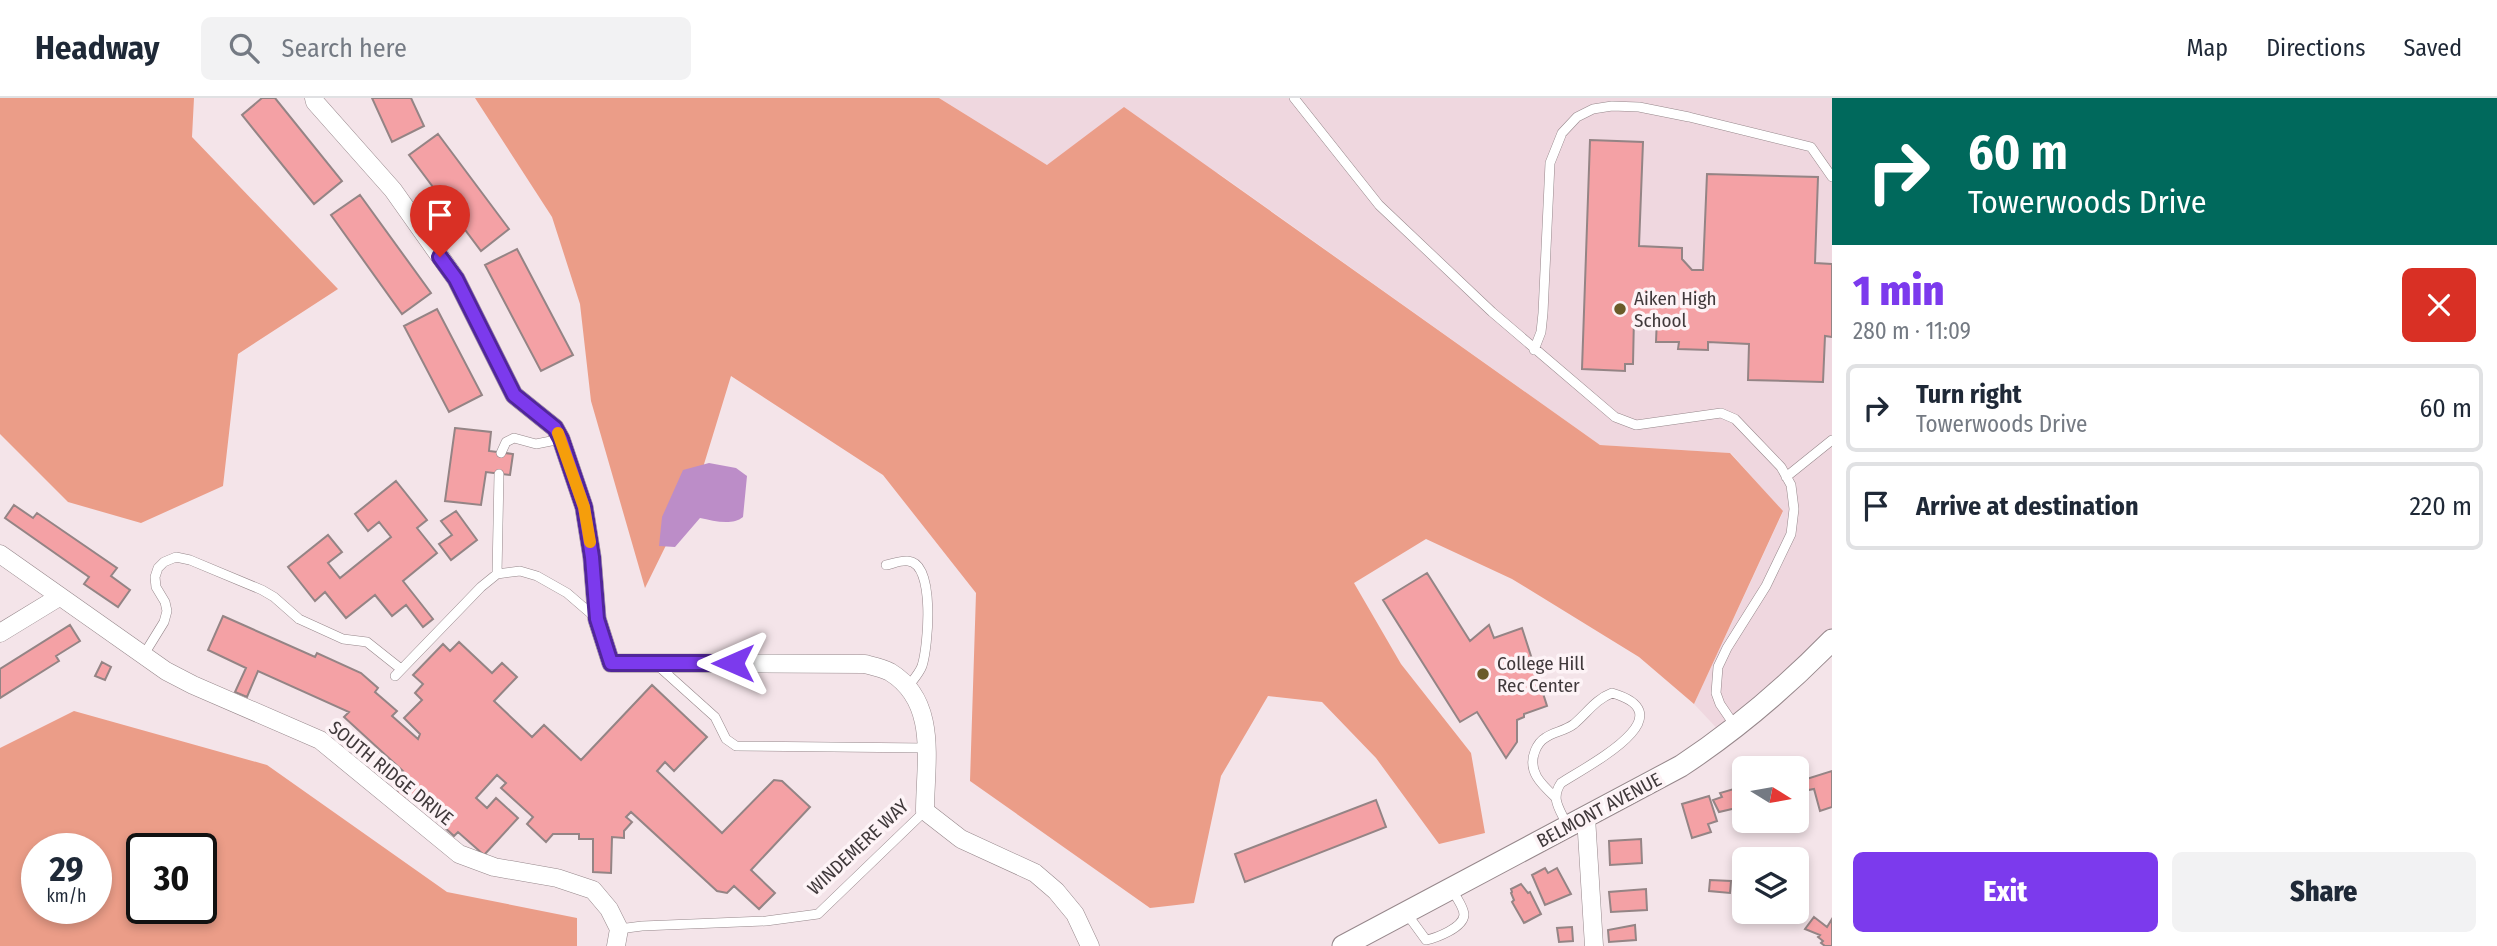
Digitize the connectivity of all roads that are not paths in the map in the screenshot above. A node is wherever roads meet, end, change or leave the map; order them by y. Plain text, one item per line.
1 (314, 98) edge
2 (1294, 98) edge
3 (1832, 177) edge
4 (1534, 350) junction
5 (561, 439) junction
6 (1832, 440) edge
7 (501, 453) dead end
8 (499, 474) dead end
9 (1786, 477) junction
10 (0, 554) edge
11 (886, 565) dead end
12 (497, 574) junction
13 (59, 597) junction
14 (597, 619) junction
15 (0, 633) edge
16 (1832, 640) edge
17 (143, 656) junction
18 (654, 663) junction
19 (907, 688) junction
20 (1737, 727) junction
21 (926, 748) junction
22 (1555, 797) junction
23 (925, 811) junction
24 (1577, 822) junction
25 (1451, 889) junction
26 (1406, 912) junction
27 (617, 938) edge
28 (1090, 946) edge
29 (1343, 946) edge
30 (1594, 946) edge

1 - 5 street
2 - 4 lane
3 - 4 lane
4 - 9 lane
5 - 7 lane
5 - 14 street
6 - 9 lane
8 - 12 lane
9 - 20 lane
10 - 13 street, SOUTH RIDGE DRIVE
11 - 19 lane
12 - 14 lane
12 - 17 lane
13 - 15 street
13 - 17 street, SOUTH RIDGE DRIVE
14 - 18 street
16 - 20 street, BELMONT AVENUE
17 - 27 street, SOUTH RIDGE DRIVE
18 - 19 street
18 - 21 lane
19 - 21 street
20 - 24 street, BELMONT AVENUE
21 - 23 street
22 - 22 lane
22 - 24 lane
23 - 27 lane, WINDEMERE WAY
23 - 28 street, WINDEMERE WAY
24 - 25 street, BELMONT AVENUE
24 - 30 street
25 - 26 street, BELMONT AVENUE
25 - 26 lane
26 - 29 street, BELMONT AVENUE

